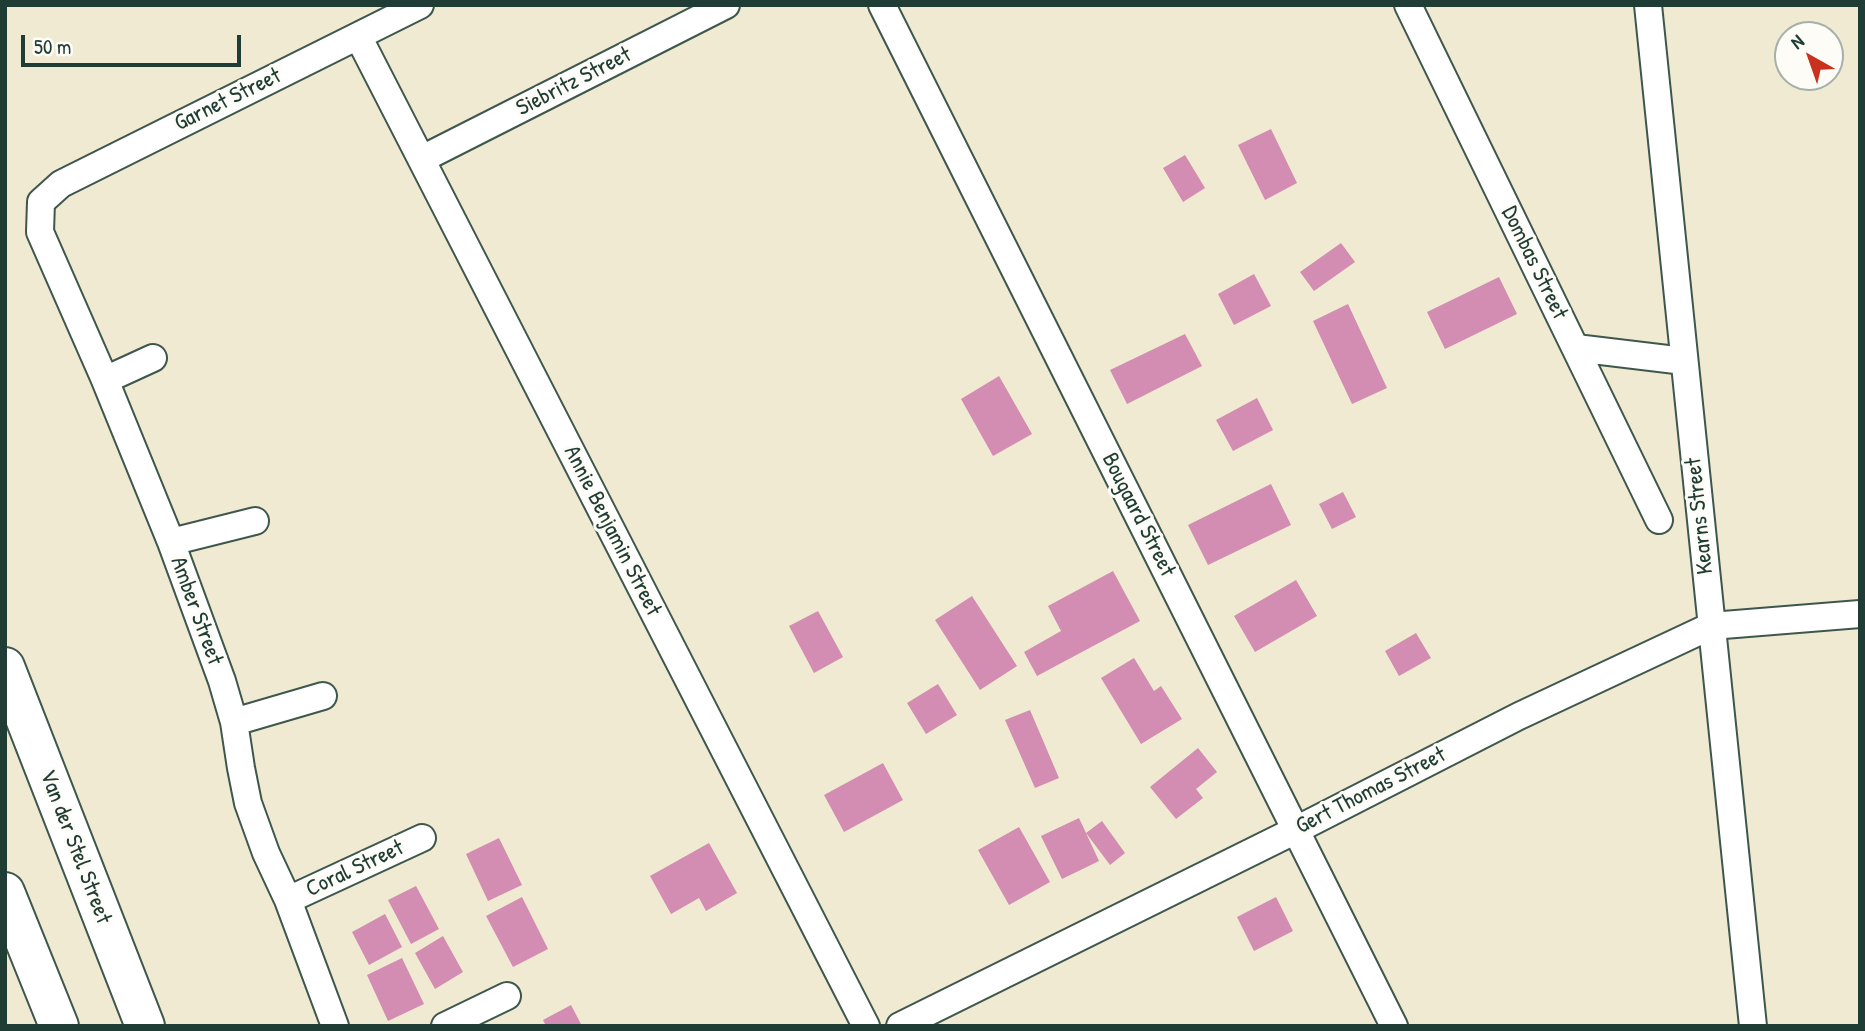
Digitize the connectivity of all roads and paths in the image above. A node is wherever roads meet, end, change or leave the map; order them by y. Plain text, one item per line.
1 (421, 5) edge
2 (726, 5) edge
3 (882, 5) edge
4 (1408, 5) edge
5 (1648, 5) edge
6 (358, 36) junction
7 (422, 159) junction
8 (41, 202) joint
9 (1576, 348) junction
10 (153, 358) dead end
11 (1685, 361) junction
12 (105, 380) junction
13 (1660, 520) dead end
14 (255, 521) dead end
15 (171, 542) junction
16 (1860, 614) edge
17 (1711, 626) junction
18 (5, 667) edge
19 (323, 696) dead end
20 (234, 722) junction
21 (1296, 830) junction
22 (422, 838) dead end
23 (5, 892) edge
24 (288, 900) junction
25 (507, 996) dead end
26 (59, 1026) edge
27 (145, 1026) edge
28 (335, 1026) edge
29 (445, 1026) edge
30 (866, 1026) edge
31 (900, 1026) edge
32 (1394, 1026) edge
33 (1753, 1026) edge

1 - 6 street, Garnet Street
2 - 7 street, Siebritz Street
3 - 21 street, Bougaard Street
4 - 9 street, Dombas Street
5 - 11 street, Kearns Street
6 - 7 street, Annie Benjamin Street
6 - 8 street, Garnet Street
7 - 30 street, Annie Benjamin Street
8 - 12 street, Amber Street
9 - 11 street
9 - 13 street, Dombas Street
10 - 12 street
11 - 17 street, Kearns Street
12 - 15 street, Amber Street
14 - 15 street
15 - 20 street, Amber Street
16 - 17 street, Gert Thomas Street
17 - 21 street, Gert Thomas Street
17 - 33 street, Kearns Street
18 - 27 main road, Van der Stel Street
19 - 20 street
20 - 24 street, Amber Street
21 - 31 street, Gert Thomas Street
21 - 32 street, Bougaard Street
22 - 24 street, Coral Street
23 - 26 main road
24 - 28 street, Amber Street
25 - 29 street

